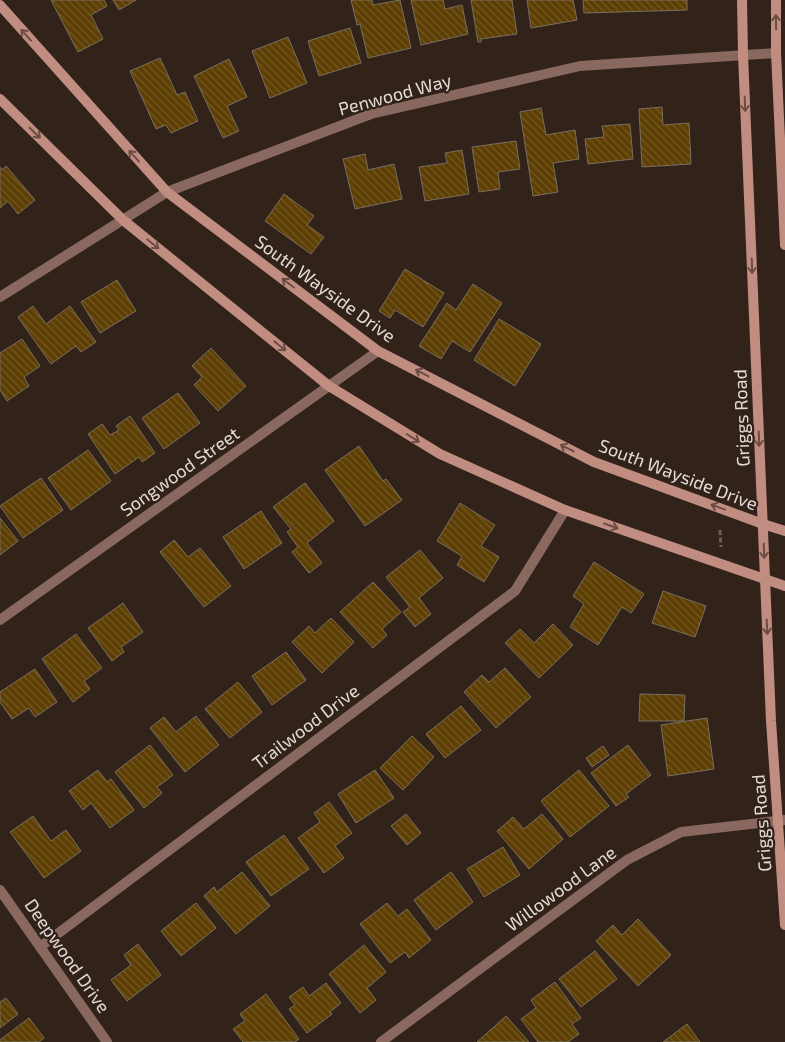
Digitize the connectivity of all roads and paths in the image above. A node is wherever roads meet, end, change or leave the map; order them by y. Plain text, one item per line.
1 (742, 0) edge
2 (776, 0) edge
3 (0, 5) edge
4 (776, 53) junction
5 (743, 55) junction
6 (0, 99) edge
7 (167, 192) junction
8 (123, 220) junction
9 (785, 245) edge
10 (0, 297) edge
11 (378, 351) junction
12 (329, 386) junction
13 (565, 510) junction
14 (763, 524) junction
15 (720, 530) dead end
16 (785, 530) edge
17 (721, 550) dead end
18 (765, 579) junction
19 (785, 586) edge
20 (0, 620) edge
21 (782, 820) edge
22 (0, 890) edge
23 (785, 925) edge
24 (40, 947) junction
25 (108, 1042) edge
26 (381, 1042) edge

1 - 5 main road, Griggs Road
4 -> 2 main road
7 -> 3 main road, South Wayside Drive
4 - 5 street, Penwood Way
4 - 9 main road
5 - 7 street, Penwood Way
5 -> 14 main road, Griggs Road
6 -> 8 main road
7 - 8 street, Penwood Way
11 -> 7 main road, South Wayside Drive
8 - 10 street, Penwood Way
8 -> 12 main road
11 - 12 street, Songwood Street
14 -> 11 main road, South Wayside Drive
12 -> 13 main road
12 - 20 street, Songwood Street
13 -> 18 main road
13 - 24 street, Trailwood Drive
14 - 16 main road, South Wayside Drive
14 -> 18 main road, Griggs Road
15 - 17 path
18 - 19 main road
18 -> 21 main road, Griggs Road
21 - 23 main road, Griggs Road
21 - 26 street, Willowood Lane
22 - 24 street, Deepwood Drive
24 - 25 street, Deepwood Drive

